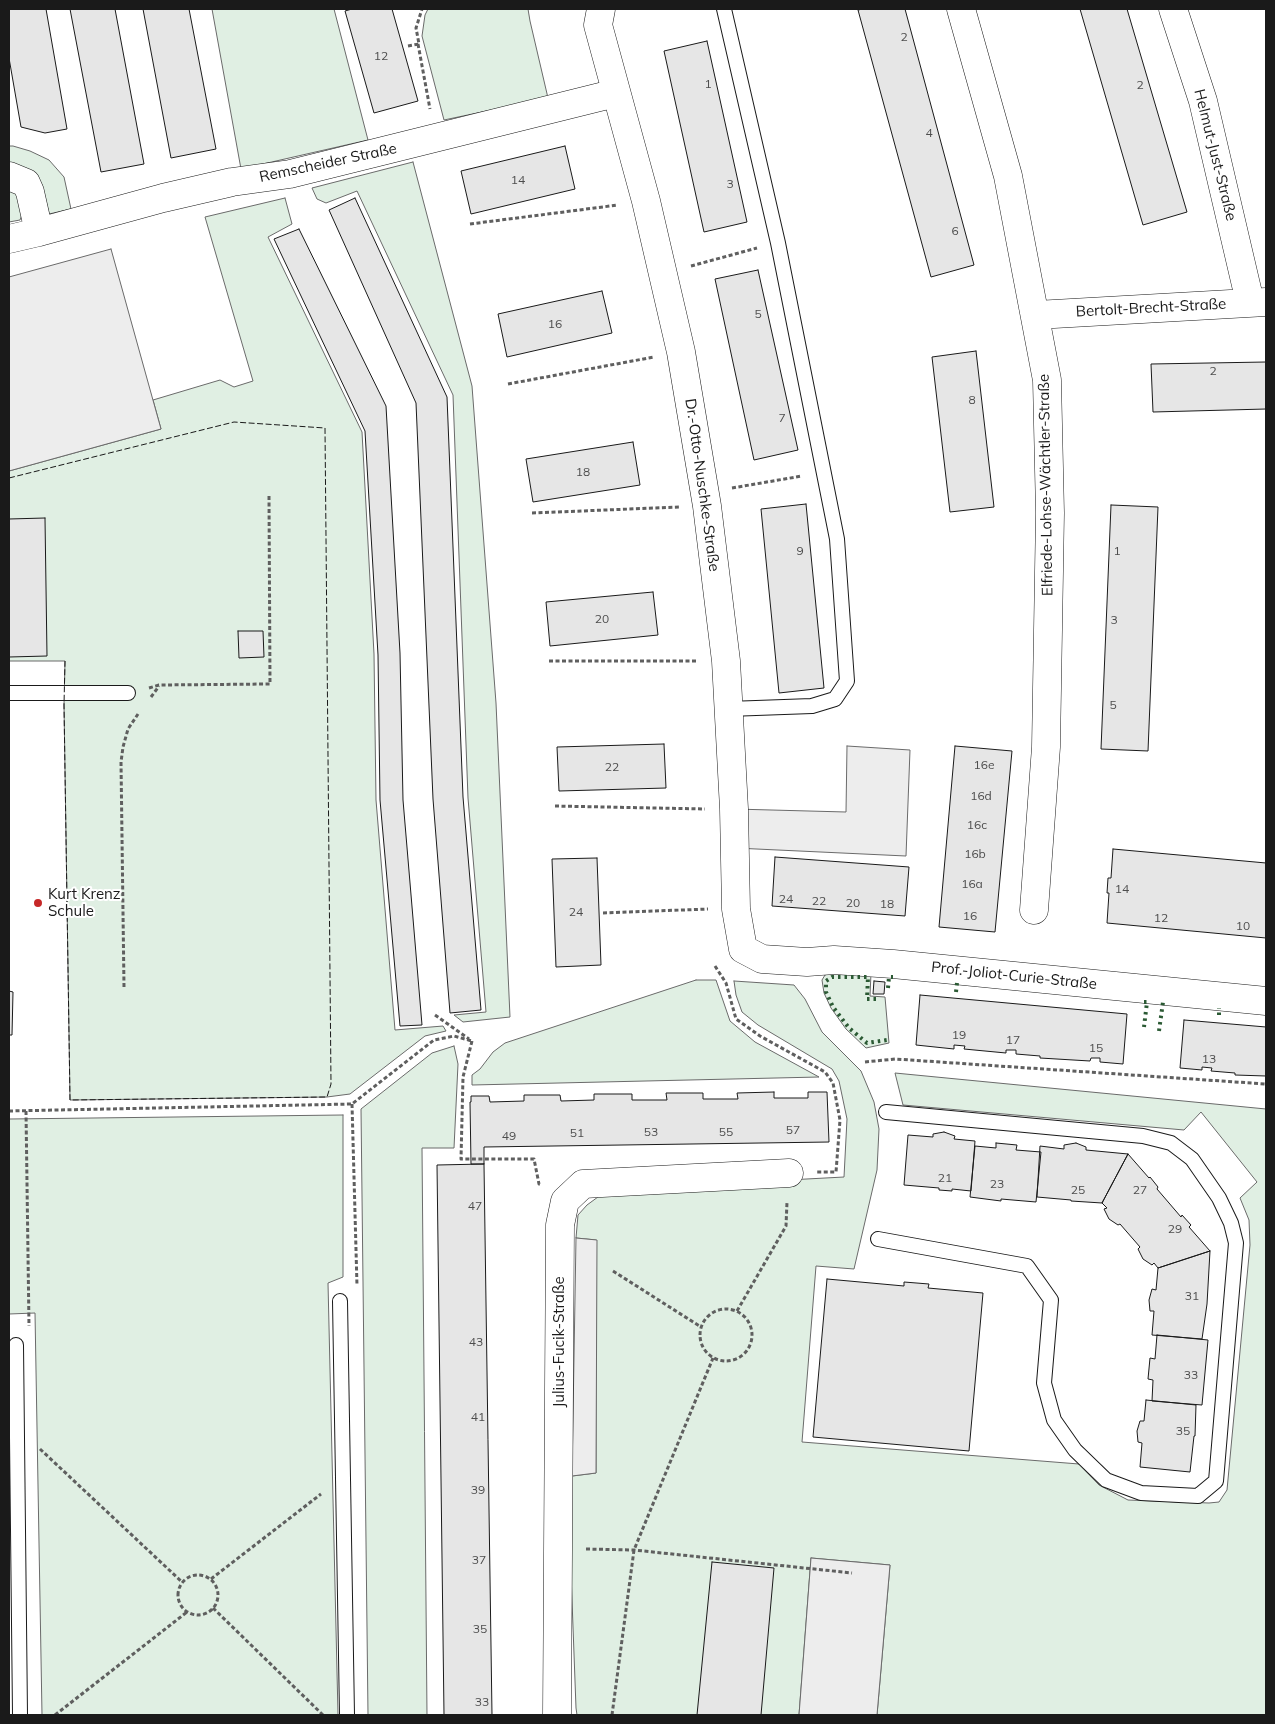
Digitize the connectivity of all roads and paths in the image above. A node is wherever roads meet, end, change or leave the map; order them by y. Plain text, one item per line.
1 (422, 9) edge
2 (601, 9) edge
3 (724, 9) edge
4 (961, 9) edge
5 (1174, 9) edge
6 (418, 44) junction
7 (408, 46) dead end
8 (616, 93) junction
9 (431, 111) dead end
10 (9, 176) edge
11 (646, 202) junction
12 (470, 224) dead end
13 (39, 232) junction
14 (9, 239) edge
15 (778, 243) junction
16 (664, 273) junction
17 (1258, 302) edge
18 (1036, 314) junction
19 (681, 352) junction
20 (508, 384) dead end
21 (824, 473) junction
22 (269, 496) dead end
23 (705, 499) junction
24 (532, 513) dead end
25 (549, 661) dead end
26 (726, 661) junction
27 (159, 685) junction
28 (9, 693) edge
29 (128, 693) joint
30 (148, 701) dead end
31 (142, 709) dead end
32 (728, 709) junction
33 (555, 806) dead end
34 (734, 809) junction
35 (736, 908) junction
36 (1034, 910) dead end
37 (603, 913) dead end
38 (762, 959) joint
39 (715, 966) dead end
40 (124, 987) dead end
41 (1266, 1001) edge
42 (435, 1014) dead end
43 (472, 1041) junction
44 (865, 1062) dead end
45 (1266, 1084) edge
46 (352, 1104) junction
47 (9, 1111) edge
48 (26, 1111) junction
49 (886, 1112) dead end
50 (789, 1173) junction
51 (571, 1193) junction
52 (878, 1239) dead end
53 (613, 1271) dead end
54 (340, 1301) joint
55 (737, 1311) junction
56 (701, 1327) junction
57 (16, 1346) joint
58 (713, 1358) junction
59 (17, 1428) junction
60 (343, 1477) junction
61 (558, 1549) junction
62 (634, 1550) junction
63 (852, 1573) dead end
64 (211, 1579) junction
65 (182, 1582) junction
66 (213, 1608) junction
67 (188, 1612) junction
68 (20, 1715) edge
69 (55, 1715) edge
70 (323, 1715) edge
71 (347, 1715) edge
72 (558, 1715) edge
73 (612, 1715) edge

1 - 6 path
2 - 8 street, Dr.-Otto-Nuschke-Straße
3 - 15 lane
4 - 18 street, Elfriede-Lohse-Wächtler-Straße
5 - 17 street, Helmut-Just-Straße
6 - 7 path
6 - 9 path
8 - 11 street, Dr.-Otto-Nuschke-Straße
8 - 13 street, Remscheider Straße
10 - 13 street
11 - 12 path
11 - 16 street, Dr.-Otto-Nuschke-Straße
13 - 14 street, Remscheider Straße
15 - 16 path
15 - 21 lane
16 - 19 street, Dr.-Otto-Nuschke-Straße
17 - 18 street, Bertolt-Brecht-Straße
18 - 36 street, Elfriede-Lohse-Wächtler-Straße
19 - 20 path
19 - 23 street, Dr.-Otto-Nuschke-Straße
21 - 23 path
21 - 32 lane
22 - 27 path
23 - 24 path
23 - 26 street, Dr.-Otto-Nuschke-Straße
25 - 26 path
26 - 32 street, Dr.-Otto-Nuschke-Straße
27 - 29 path
27 - 30 path
28 - 29 lane
31 - 40 path
32 - 34 street, Dr.-Otto-Nuschke-Straße
33 - 34 path
34 - 35 street, Dr.-Otto-Nuschke-Straße
35 - 37 path
35 - 38 street, Dr.-Otto-Nuschke-Straße
38 - 41 street, Prof.-Joliot-Curie-Straße
39 - 50 path
42 - 43 path
43 - 46 path
43 - 51 path
44 - 45 path
46 - 48 path
46 - 54 path
47 - 48 path
48 - 57 path
49 - 52 lane
50 - 51 street
50 - 55 path
51 - 61 street, Julius-Fucik-Straße
53 - 56 path
54 - 60 lane
55 - 56 path
55 - 58 path
56 - 58 path
57 - 59 lane
58 - 62 path
59 - 65 path
59 - 68 lane
60 - 64 path
60 - 71 lane
61 - 62 path
61 - 72 street, Julius-Fucik-Straße
62 - 63 path
62 - 73 path
64 - 65 path
64 - 66 path
65 - 67 path
66 - 67 path
66 - 70 path
67 - 69 path

